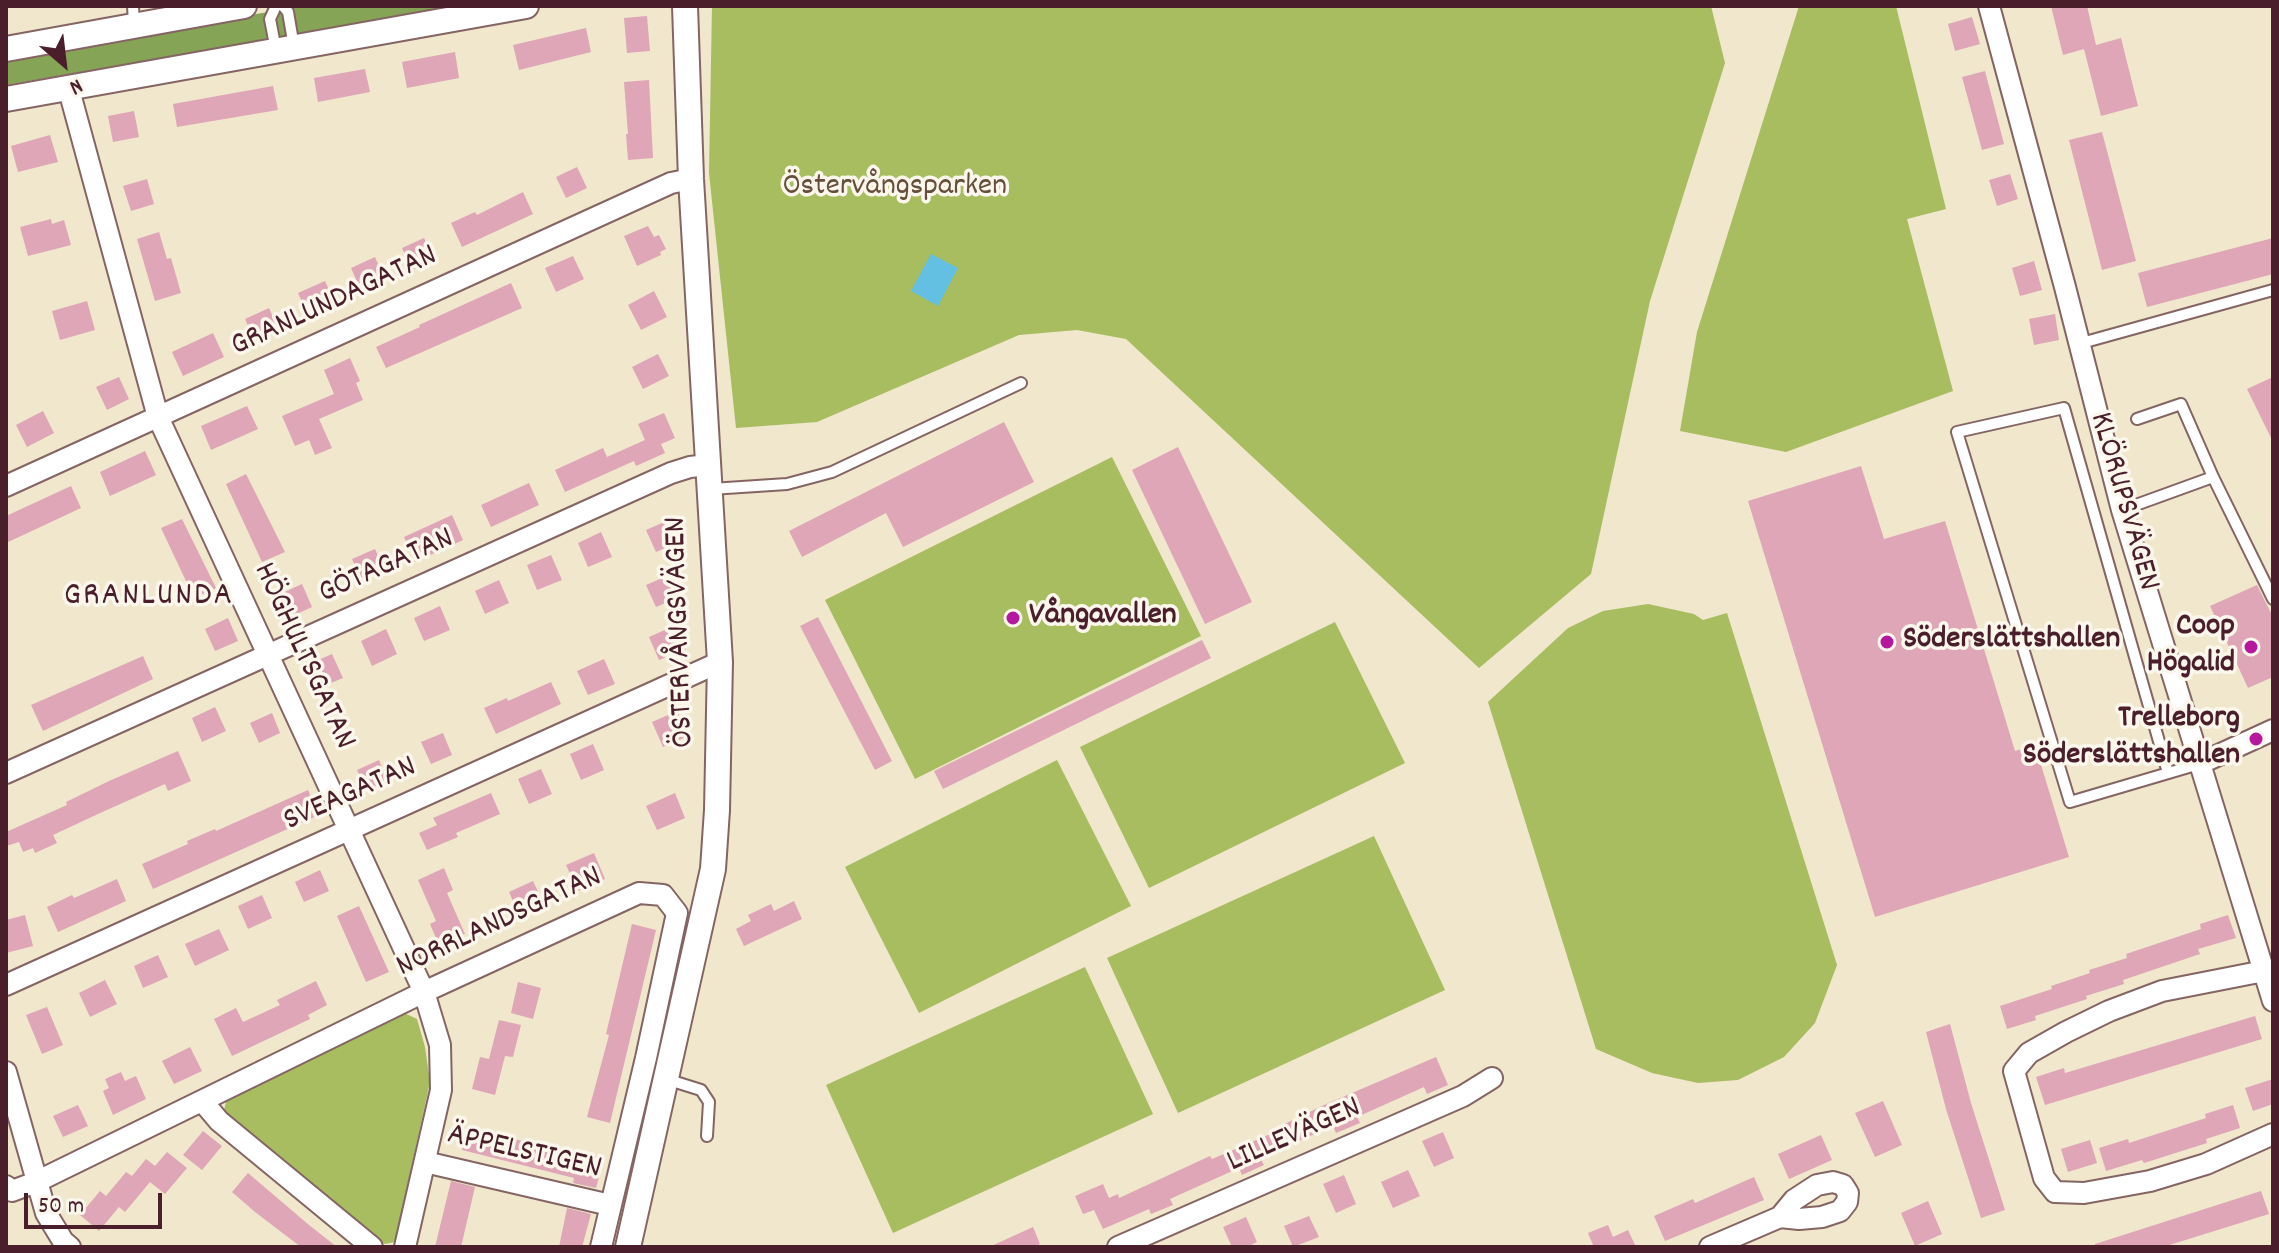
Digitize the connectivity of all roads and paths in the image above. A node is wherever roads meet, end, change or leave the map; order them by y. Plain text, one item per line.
1 (244, 6) edge
2 (276, 6) edge
3 (283, 6) edge
4 (526, 6) edge
5 (685, 6) edge
6 (1989, 6) edge
7 (134, 16) edge
8 (6, 49) edge
9 (285, 50) junction
10 (69, 90) junction
11 (6, 99) edge
12 (691, 179) junction
13 (2273, 290) edge
14 (2078, 344) junction
15 (1021, 383) dead end
16 (158, 417) junction
17 (2137, 419) dead end
18 (709, 477) junction
19 (2213, 477) junction
20 (6, 486) edge
21 (2122, 510) junction
22 (2273, 599) edge
23 (268, 655) junction
24 (720, 662) junction
25 (2273, 730) edge
26 (2199, 764) junction
27 (6, 773) edge
28 (2168, 773) junction
29 (349, 830) junction
30 (2264, 971) junction
31 (6, 985) edge
32 (424, 992) junction
33 (2273, 1001) edge
34 (6, 1072) edge
35 (1492, 1078) dead end
36 (666, 1079) junction
37 (203, 1102) junction
38 (2273, 1134) edge
39 (707, 1136) dead end
40 (425, 1162) junction
41 (36, 1182) junction
42 (6, 1186) edge
43 (610, 1205) junction
44 (1780, 1217) dead end
45 (70, 1247) edge
46 (372, 1247) edge
47 (405, 1247) edge
48 (601, 1247) edge
49 (628, 1247) edge
50 (1118, 1247) edge
51 (1710, 1247) edge

1 - 7 street
2 - 9 lane
3 - 9 lane
4 - 9 street
5 - 12 street, ÖSTERVÅNGSVÄGEN
6 - 14 street, KLÖRUPSVÄGEN
7 - 8 street
9 - 10 street
10 - 11 street
10 - 16 street, HÖGHULTSGATAN
12 - 16 street, GRANLUNDAGATAN
12 - 18 street, ÖSTERVÅNGSVÄGEN
13 - 14 lane
14 - 21 street, KLÖRUPSVÄGEN
15 - 18 lane
16 - 20 street, GRANLUNDAGATAN
16 - 23 street, HÖGHULTSGATAN
17 - 19 lane
18 - 23 street, GÖTAGATAN
18 - 24 street, ÖSTERVÅNGSVÄGEN
19 - 21 lane
19 - 22 lane
21 - 26 street, KLÖRUPSVÄGEN
23 - 27 street, GÖTAGATAN
23 - 29 street, HÖGHULTSGATAN
24 - 29 street, SVEAGATAN
24 - 36 street, ÖSTERVÅNGSVÄGEN
25 - 26 street
26 - 28 lane, KLÖRUPSVÄGEN
26 - 30 street, KLÖRUPSVÄGEN
28 - 28 lane, KLÖRUPSVÄGEN
29 - 31 street, SVEAGATAN
29 - 32 street, HÖGHULTSGATAN
30 - 33 street, KLÖRUPSVÄGEN
30 - 38 street
32 - 37 street, NORRLANDSGATAN
32 - 40 street, HÖGHULTSGATAN
32 - 43 street, NORRLANDSGATAN
34 - 41 street
35 - 50 street, LILLEVÄGEN
36 - 39 lane
36 - 49 street, ÖSTERVÅNGSVÄGEN
37 - 41 street, NORRLANDSGATAN
37 - 46 street
40 - 43 street, ÄPPELSTIGEN
40 - 47 street, HÖGHULTSGATAN
41 - 42 street, NORRLANDSGATAN
41 - 45 street
43 - 48 street, NORRLANDSGATAN
44 - 51 street

